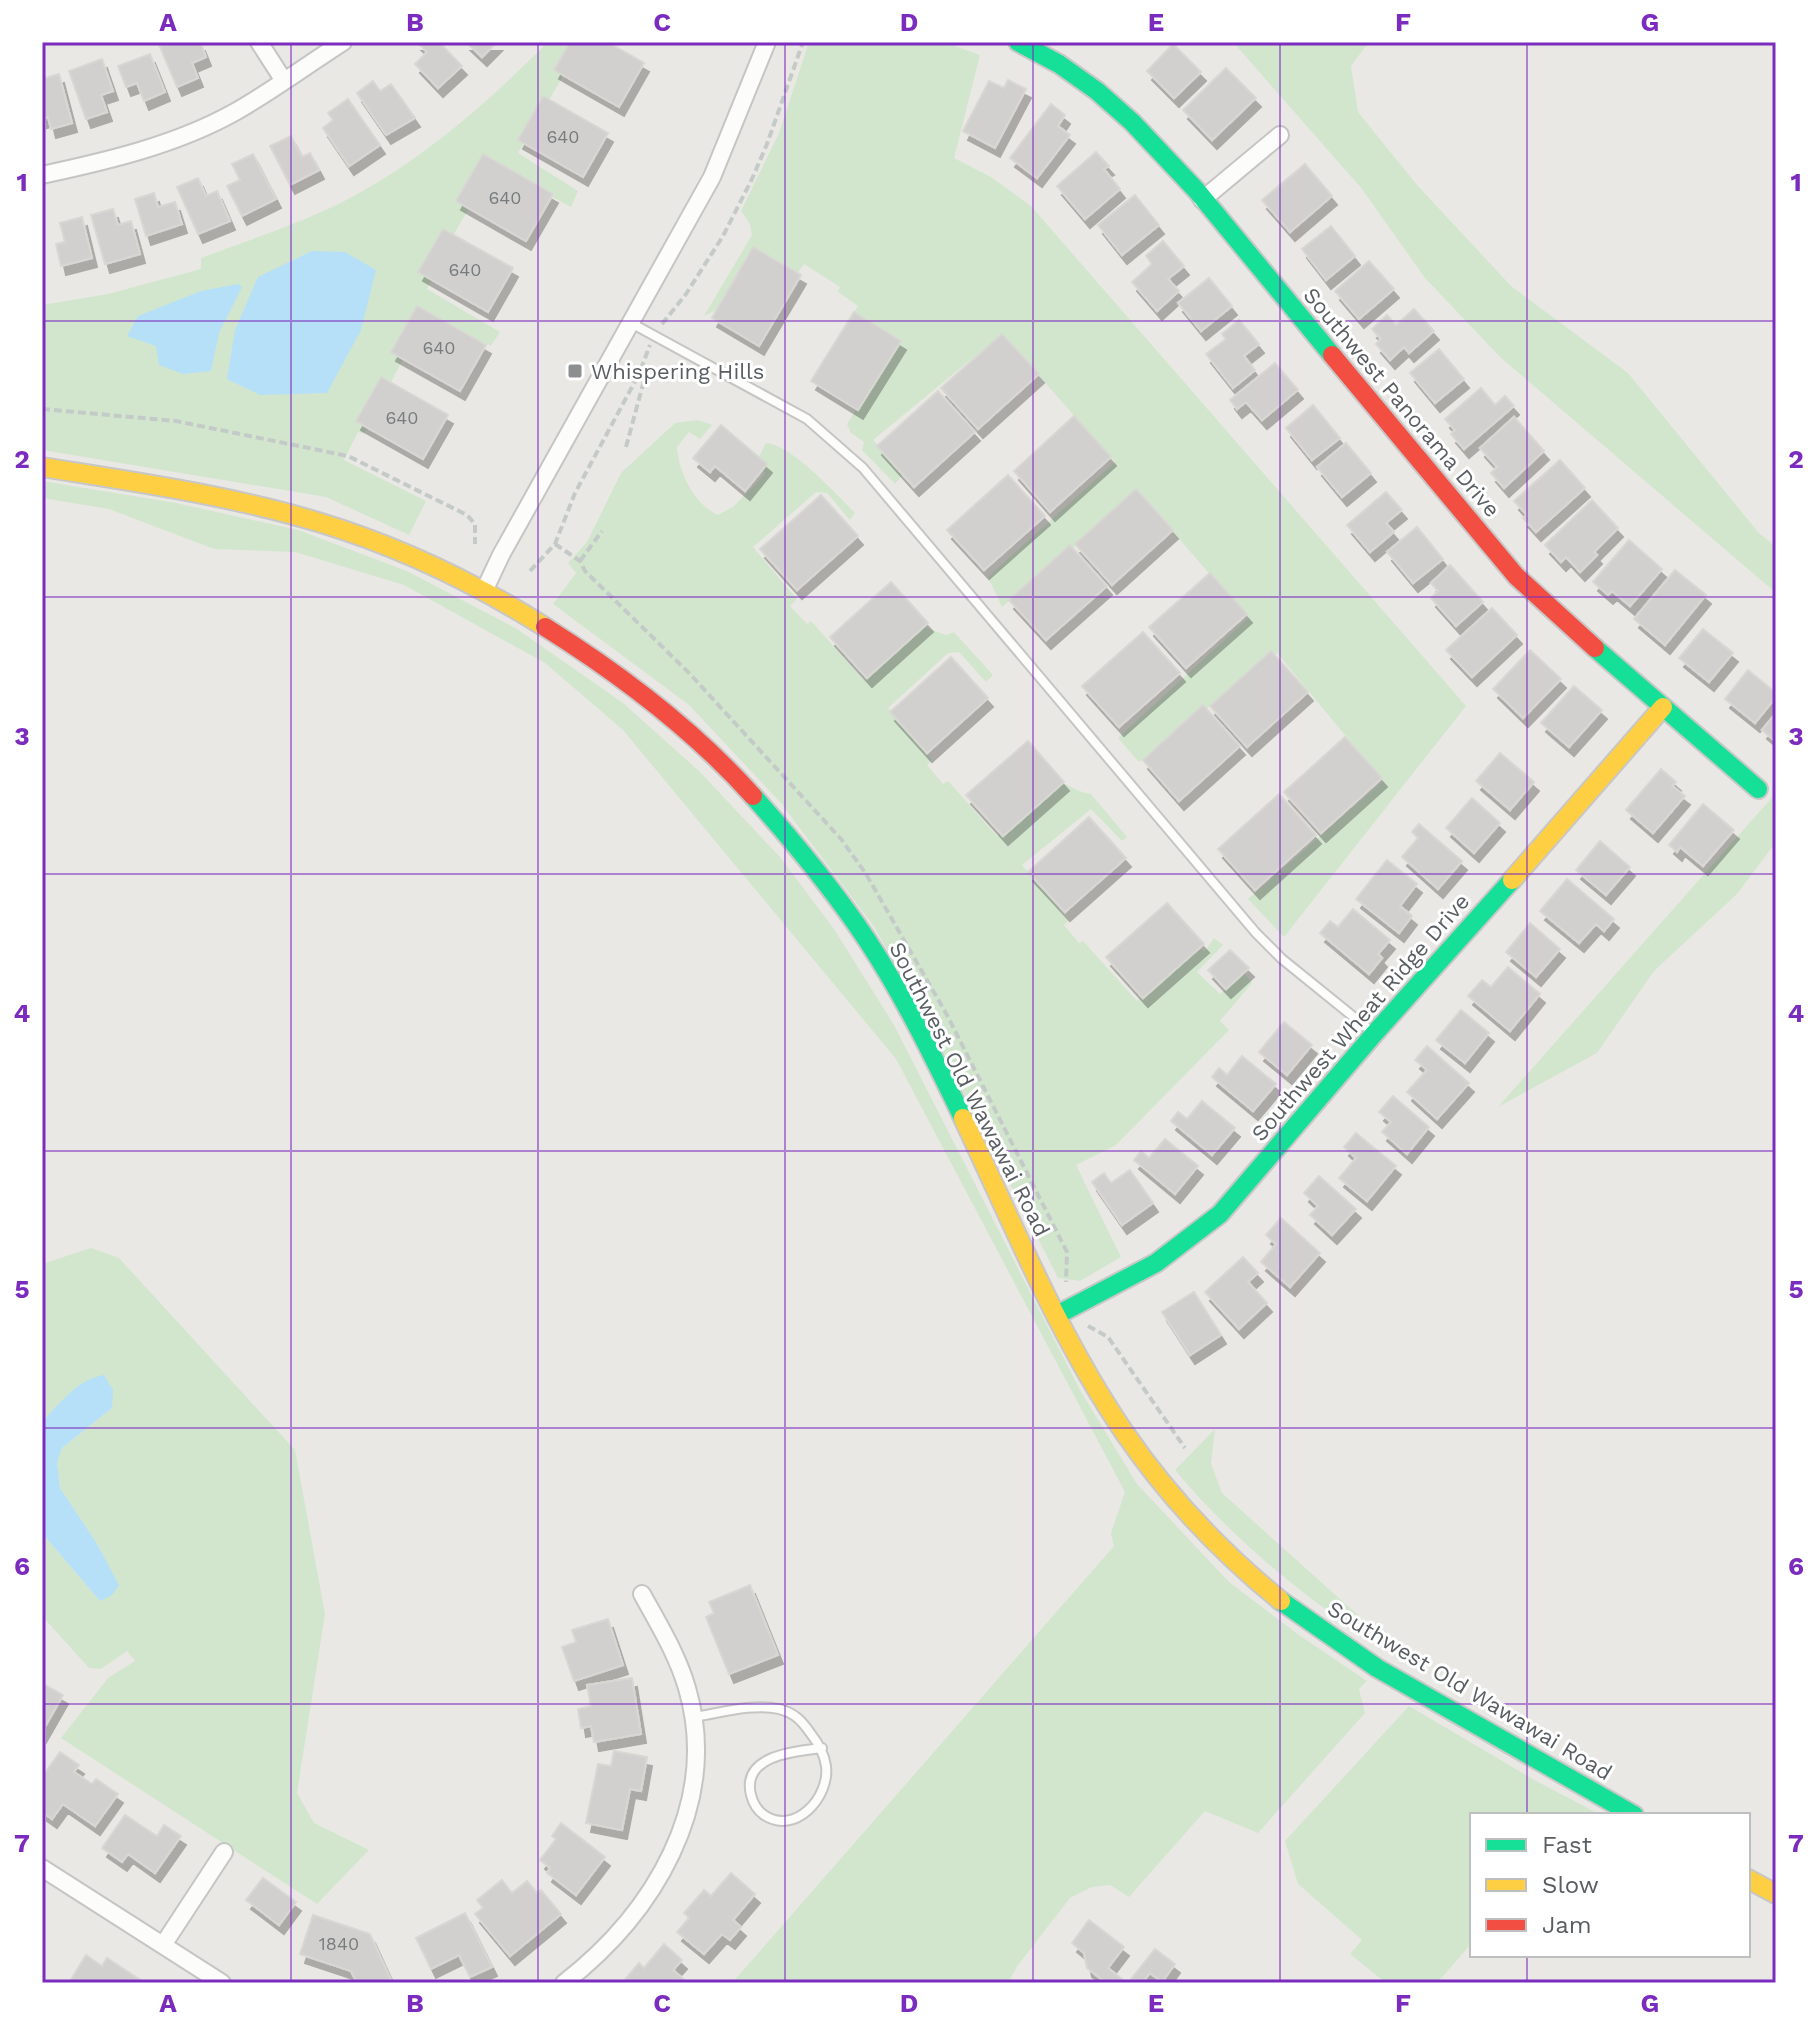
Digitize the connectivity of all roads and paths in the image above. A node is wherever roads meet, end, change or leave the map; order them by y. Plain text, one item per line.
1 (259, 42) edge
2 (343, 42) edge
3 (767, 42) edge
4 (803, 42) edge
5 (1018, 42) edge
6 (284, 81) junction
7 (1280, 135) dead end
8 (42, 175) edge
9 (1202, 200) junction
10 (631, 322) junction
11 (654, 336) junction
12 (639, 374) junction
13 (42, 409) edge
14 (626, 447) dead end
15 (42, 467) edge
16 (602, 531) dead end
17 (475, 544) dead end
18 (580, 561) dead end
19 (530, 571) dead end
20 (484, 591) junction
21 (1663, 707) junction
22 (1758, 789) dead end
23 (1374, 1034) junction
24 (1057, 1315) junction
25 (1087, 1325) dead end
26 (1185, 1448) dead end
27 (642, 1594) dead end
28 (694, 1717) junction
29 (822, 1748) junction
30 (1630, 1813) edge
31 (224, 1852) dead end
32 (42, 1868) edge
33 (1750, 1880) edge
34 (1776, 1894) edge
35 (163, 1945) junction
36 (222, 1983) edge
37 (564, 1983) edge

1 - 6 street
2 - 6 street
3 - 10 street
4 - 11 path
5 - 9 main road, Southwest Panorama Drive
6 - 8 street
7 - 9 street
9 - 21 main road, Southwest Panorama Drive
10 - 11 lane
10 - 20 street
11 - 12 path
11 - 23 lane
12 - 14 path
12 - 19 path
13 - 17 path
15 - 20 main road, Southwest Old Wawawai Road
16 - 18 path
20 - 24 main road, Southwest Old Wawawai Road
21 - 22 main road, Southwest Panorama Drive
21 - 23 main road, Southwest Wheat Ridge Drive
23 - 24 main road, Southwest Wheat Ridge Drive
24 - 30 main road, Southwest Old Wawawai Road
25 - 26 path
27 - 28 street
28 - 29 lane
28 - 37 street
29 - 29 lane
31 - 35 street
32 - 35 street
33 - 34 main road
35 - 36 street

